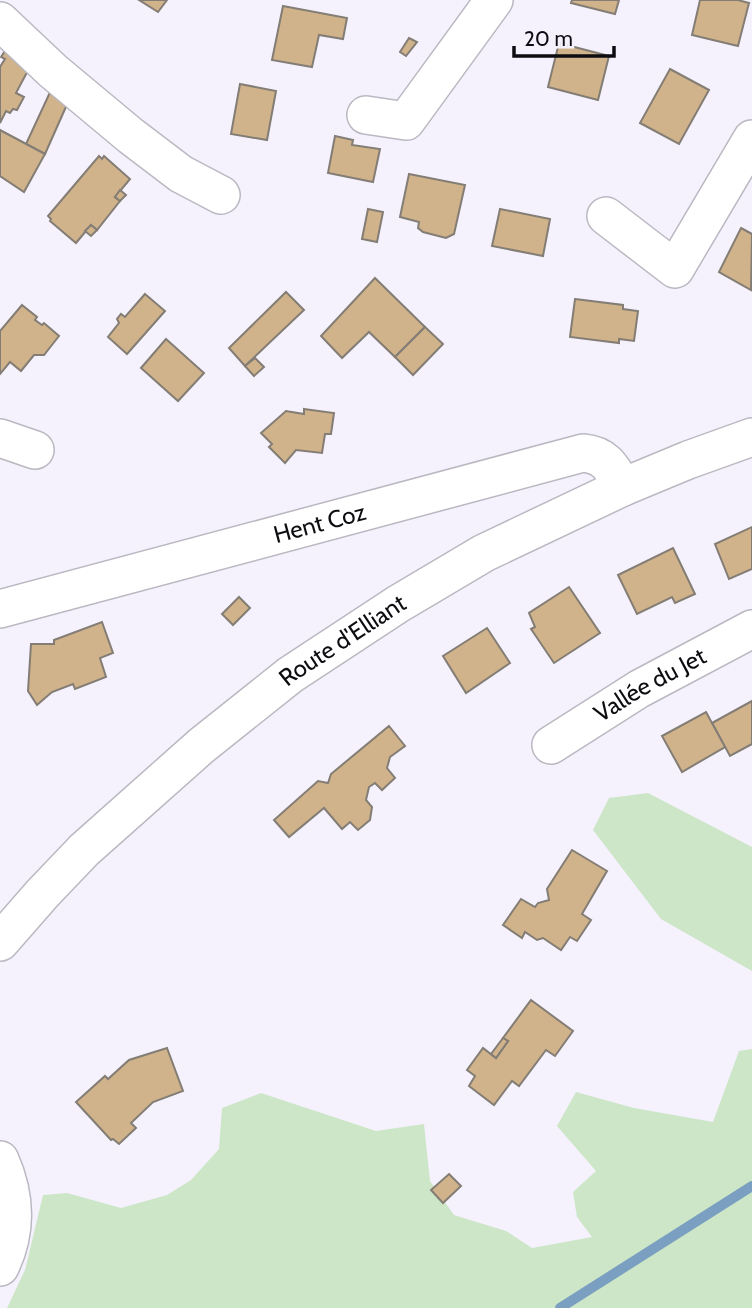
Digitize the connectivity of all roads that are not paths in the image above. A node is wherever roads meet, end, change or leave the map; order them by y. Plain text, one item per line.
1 (494, 0) edge
2 (0, 21) edge
3 (366, 115) dead end
4 (752, 139) edge
5 (221, 195) dead end
6 (606, 216) dead end
7 (752, 437) edge
8 (0, 438) edge
9 (35, 450) dead end
10 (623, 487) junction
11 (0, 609) edge
12 (752, 629) edge
13 (551, 745) dead end
14 (0, 942) edge
15 (0, 1160) edge
16 (0, 1268) edge

1 - 3 street
2 - 5 street
4 - 6 street
7 - 10 street, Route d'Elliant
8 - 9 street
10 - 11 street, Hent Coz
10 - 14 street, Route d'Elliant
12 - 13 street, Vallée du Jet
15 - 16 street

